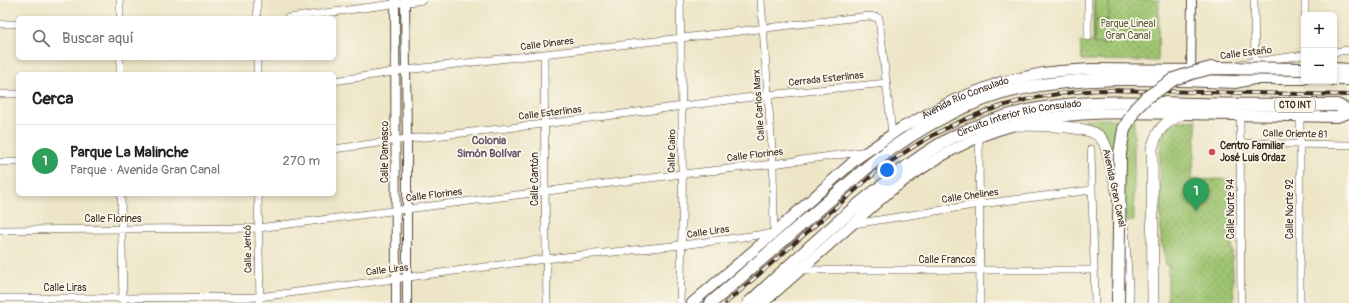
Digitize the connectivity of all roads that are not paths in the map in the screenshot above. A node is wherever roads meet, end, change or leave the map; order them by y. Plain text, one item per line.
1 (120, 0) edge
2 (257, 0) edge
3 (423, 0) edge
4 (680, 0) edge
5 (761, 0) edge
6 (1088, 0) edge
7 (1192, 0) edge
8 (1254, 0) edge
9 (1304, 0) edge
10 (405, 1) edge
11 (395, 2) edge
12 (1305, 12) edge
13 (120, 16) edge
14 (257, 16) edge
15 (301, 16) edge
16 (0, 24) edge
17 (16, 24) edge
18 (763, 28) junction
19 (1088, 37) dead end
20 (681, 38) junction
21 (1349, 50) edge
22 (1337, 52) edge
23 (544, 54) junction
24 (1301, 55) edge
25 (120, 60) edge
26 (257, 60) edge
27 (1255, 62) junction
28 (1301, 69) edge
29 (1337, 69) edge
30 (406, 70) junction
31 (1191, 70) junction
32 (1349, 70) edge
33 (120, 72) edge
34 (257, 72) edge
35 (396, 72) junction
36 (1123, 75) junction
37 (1159, 75) junction
38 (1254, 78) junction
39 (1301, 78) edge
40 (1337, 79) edge
41 (1349, 79) edge
42 (336, 81) edge
43 (887, 83) junction
44 (0, 94) edge
45 (16, 94) edge
46 (768, 95) junction
47 (683, 107) junction
48 (1123, 108) junction
49 (1158, 108) junction
50 (1349, 112) edge
51 (1182, 114) junction
52 (1240, 115) junction
53 (1300, 116) junction
54 (544, 124) junction
55 (1016, 125) junction
56 (892, 134) junction
57 (979, 137) junction
58 (407, 139) junction
59 (395, 141) junction
60 (1240, 143) junction
61 (1301, 144) junction
62 (1349, 145) edge
63 (336, 149) edge
64 (1091, 149) dead end
65 (868, 150) junction
66 (0, 162) edge
67 (16, 162) edge
68 (773, 164) junction
69 (682, 174) junction
70 (1092, 190) junction
71 (544, 191) junction
72 (122, 196) edge
73 (258, 196) edge
74 (980, 204) junction
75 (407, 209) junction
76 (396, 210) junction
77 (852, 224) junction
78 (258, 228) junction
79 (122, 229) junction
80 (0, 230) edge
81 (774, 233) junction
82 (682, 245) junction
83 (545, 259) junction
84 (799, 270) junction
85 (980, 270) junction
86 (1094, 270) junction
87 (407, 278) junction
88 (396, 279) junction
89 (0, 298) edge
90 (259, 300) edge
91 (123, 301) edge
92 (396, 303) edge
93 (407, 303) edge
94 (547, 303) edge
95 (680, 303) edge
96 (692, 303) edge
97 (711, 303) edge
98 (749, 303) edge
99 (763, 303) edge
100 (980, 303) edge
101 (1095, 303) edge
102 (1118, 303) edge
103 (1128, 303) edge
104 (1153, 303) edge
105 (1241, 303) edge
106 (1300, 303) edge

1 - 13 street
2 - 14 street
3 - 10 street
4 - 20 street, Calle Cairo
5 - 18 street, Calle Carlos Marx
6 - 19 street
7 - 31 street
8 - 27 street
9 - 12 street
10 - 11 street
10 - 30 street
11 - 15 street
11 - 35 street, Calle Damasco
16 - 17 street
18 - 20 street, Calle Dinares
18 - 43 street, Calle Dinares
18 - 46 street, Calle Carlos Marx
20 - 23 street, Calle Dinares
20 - 47 street, Calle Cairo
21 - 22 street
23 - 30 street, Calle Dinares
23 - 54 street, Calle Cantón
24 - 27 street, Calle Estaño
25 - 33 street
26 - 34 street
27 - 31 street, Calle Estaño
28 - 102 highway, bridge
29 - 32 highway
30 - 35 street, Calle Dinares
30 - 58 street
31 - 37 main road
31 - 38 main road
35 - 42 street, Calle Dinares
35 - 59 street, Calle Damasco
36 - 37 highway
36 - 56 main road, Avenida Río Consulado
36 - 97 highway
37 - 38 highway
38 - 39 highway
40 - 41 highway
43 - 46 street, Cerrada Esterlinas
43 - 56 street
44 - 45 street
46 - 47 street, Calle Esterlinas
46 - 68 street, Calle Carlos Marx
47 - 54 street, Calle Esterlinas
47 - 69 street, Calle Cairo
48 - 49 highway, Circuito Interior Río Consulado / CTO INT
48 - 55 main road, CTO INT
48 - 98 highway, Circuito Interior Río Consulado / CTO INT
49 - 50 highway, Circuito Interior Río Consulado / CTO INT
49 - 51 main road, CTO INT
50 - 53 main road, CTO INT
51 - 52 main road, CTO INT
51 - 104 main road
52 - 53 main road, CTO INT
52 - 60 street, Calle Norte 94
53 - 61 street, Calle Norte 92
54 - 58 street, Calle Esterlinas
54 - 71 street, Calle Cantón
55 - 57 main road, CTO INT
55 - 103 main road, Avenida Gran Canal
56 - 65 main road, Avenida Río Consulado
57 - 74 street
57 - 77 main road, CTO INT
58 - 59 street, Calle Esterlinas
58 - 75 street
59 - 63 street, Calle Esterlinas
59 - 76 street, Calle Damasco
60 - 61 street, Calle Oriente 81
60 - 105 street, Calle Norte 94
61 - 62 street, Calle Oriente 81
61 - 106 street, Calle Norte 92
64 - 70 street
65 - 68 street, Calle Florines
65 - 81 main road, Avenida Río Consulado
66 - 67 street
68 - 69 street, Calle Florines
68 - 81 street, Calle Carlos Marx
69 - 71 street, Calle Florines
69 - 82 street, Calle Cairo
70 - 74 street, Calle Chelines
70 - 86 street
71 - 75 street, Calle Florines
71 - 83 street, Calle Cantón
72 - 79 street
73 - 78 street, Calle Jericó
74 - 77 street, Calle Chelines
74 - 85 street
75 - 76 street, Calle Florines
75 - 87 street
76 - 78 street, Calle Florines
76 - 88 street, Calle Damasco
77 - 84 main road, CTO INT
78 - 79 street, Calle Florines
78 - 90 street, Calle Jericó
79 - 80 street, Calle Florines
79 - 91 street
81 - 82 street, Calle Liras
81 - 96 main road, Avenida Río Consulado
82 - 83 street, Calle Liras
82 - 95 street, Calle Cairo
83 - 87 street, Calle Liras
83 - 94 street, Calle Cantón
84 - 85 street, Calle Francos
84 - 99 main road, CTO INT
85 - 86 street, Calle Francos
85 - 100 street
86 - 101 street
87 - 88 street, Calle Liras
87 - 93 street
88 - 90 street, Calle Liras
88 - 92 street, Calle Damasco
89 - 91 street, Calle Liras
90 - 91 street, Calle Liras

